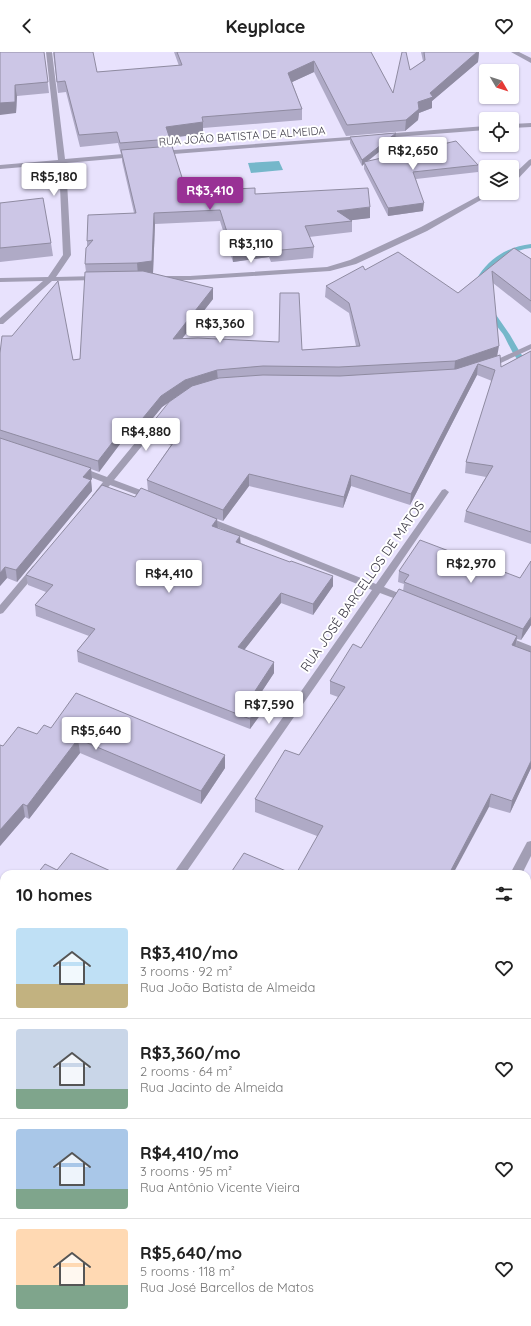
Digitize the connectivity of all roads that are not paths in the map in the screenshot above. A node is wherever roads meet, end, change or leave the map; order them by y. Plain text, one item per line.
1 (53, 52) edge
2 (514, 52) edge
3 (46, 53) edge
4 (531, 61) edge
5 (531, 125) edge
6 (519, 126) edge
7 (479, 129) edge
8 (368, 137) edge
9 (376, 137) edge
10 (156, 154) edge
11 (140, 155) edge
12 (62, 161) junction
13 (531, 161) edge
14 (0, 167) edge
15 (519, 173) edge
16 (479, 199) edge
17 (105, 278) edge
18 (151, 278) edge
19 (50, 279) junction
20 (0, 280) edge
21 (0, 322) edge
22 (531, 346) edge
23 (482, 367) edge
24 (161, 416) edge
25 (73, 468) edge
26 (109, 480) junction
27 (445, 492) dead end
28 (160, 501) edge
29 (89, 504) edge
30 (196, 515) edge
31 (40, 563) edge
32 (377, 588) junction
33 (414, 603) edge
34 (0, 611) edge
35 (494, 635) edge
36 (531, 650) edge
37 (531, 845) edge
38 (182, 870) edge
39 (518, 870) edge

1 - 3 street
2 - 4 street
3 - 12 street
5 - 6 street
7 - 9 street
8 - 10 street, RUA JOÃO BATISTA DE ALMEIDA
11 - 12 street
12 - 14 street
12 - 19 street
13 - 15 street
16 - 18 street
17 - 19 street
19 - 20 street
19 - 21 street
22 - 23 street
24 - 26 street
25 - 26 street
26 - 28 street
26 - 29 street
27 - 32 street, RUA JOSÉ BARCELLOS DE MATOS
30 - 32 street
31 - 34 street
32 - 33 street
32 - 38 street, RUA JOSÉ BARCELLOS DE MATOS
35 - 36 street
37 - 39 street

